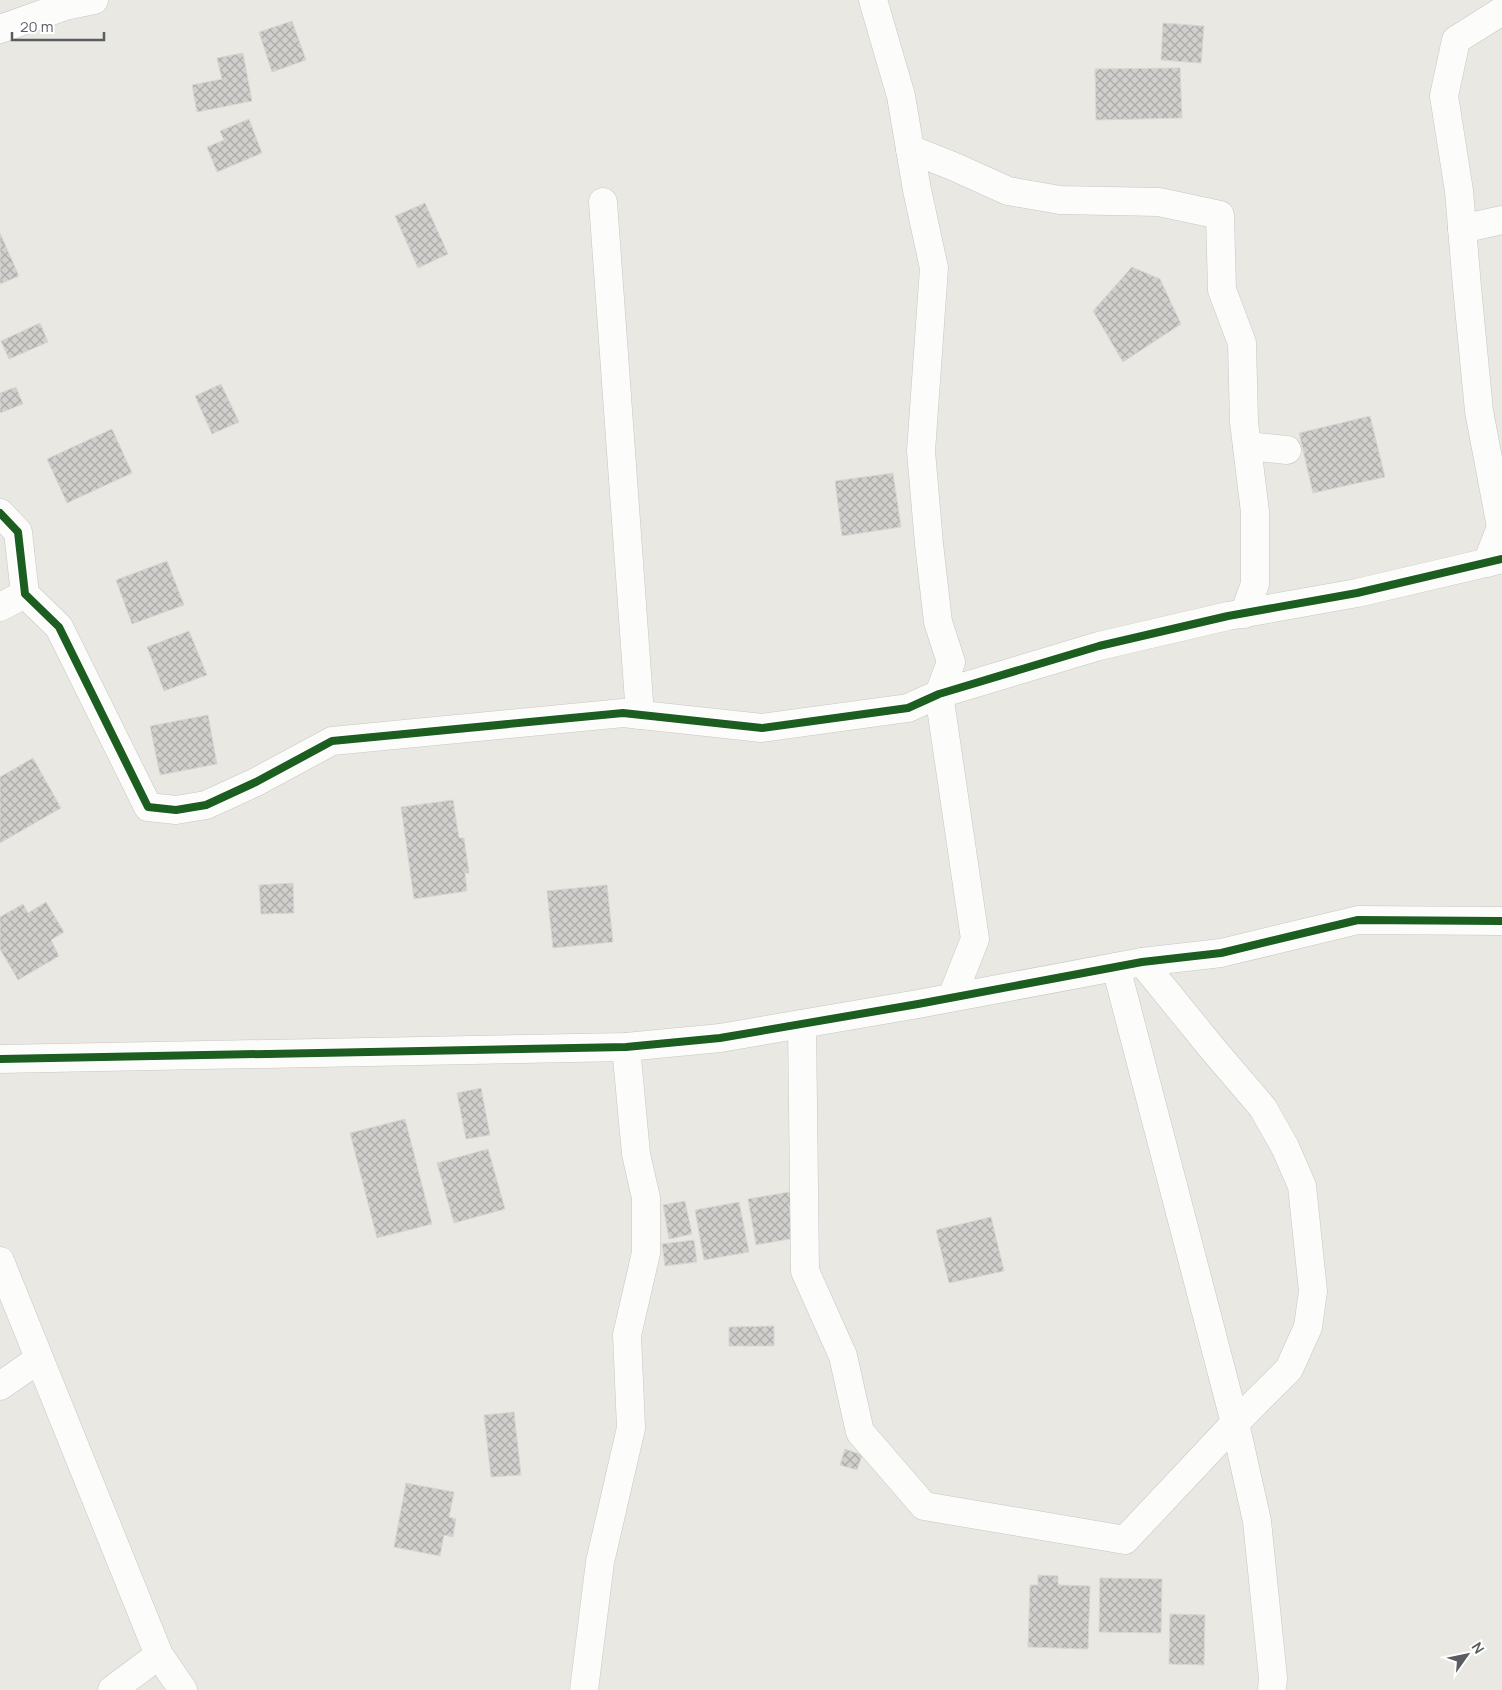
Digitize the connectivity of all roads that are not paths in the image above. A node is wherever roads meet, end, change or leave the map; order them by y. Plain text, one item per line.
1 (94, 0) edge
2 (873, 0) edge
3 (1502, 11) edge
4 (0, 29) edge
5 (910, 149) junction
6 (603, 202) dead end
7 (1502, 220) edge
8 (1462, 229) junction
9 (1247, 446) junction
10 (1287, 450) dead end
11 (0, 513) edge
12 (1494, 561) edge
13 (25, 594) junction
14 (0, 607) edge
15 (1244, 614) junction
16 (939, 694) junction
17 (640, 715) junction
18 (1502, 922) edge
19 (1129, 964) junction
20 (952, 997) junction
21 (802, 1024) junction
22 (626, 1047) junction
23 (0, 1059) edge
24 (0, 1261) edge
25 (40, 1359) junction
26 (0, 1386) edge
27 (1235, 1423) junction
28 (159, 1655) junction
29 (112, 1690) edge
30 (183, 1690) edge
31 (584, 1690) edge
32 (1272, 1690) edge

1 - 4 street
2 - 5 street
3 - 8 street
5 - 9 street
5 - 16 street
6 - 17 street
7 - 8 street
8 - 12 street
9 - 10 street
9 - 15 street
11 - 13 street
12 - 15 street
13 - 14 street
13 - 17 street
15 - 16 street
16 - 17 street
16 - 20 street
18 - 19 street
19 - 20 street
19 - 27 street
19 - 27 street
20 - 21 street
21 - 22 street
21 - 27 street
22 - 23 street
22 - 31 street
24 - 25 street
25 - 26 street
25 - 28 street
27 - 32 street
28 - 29 street
28 - 30 street

